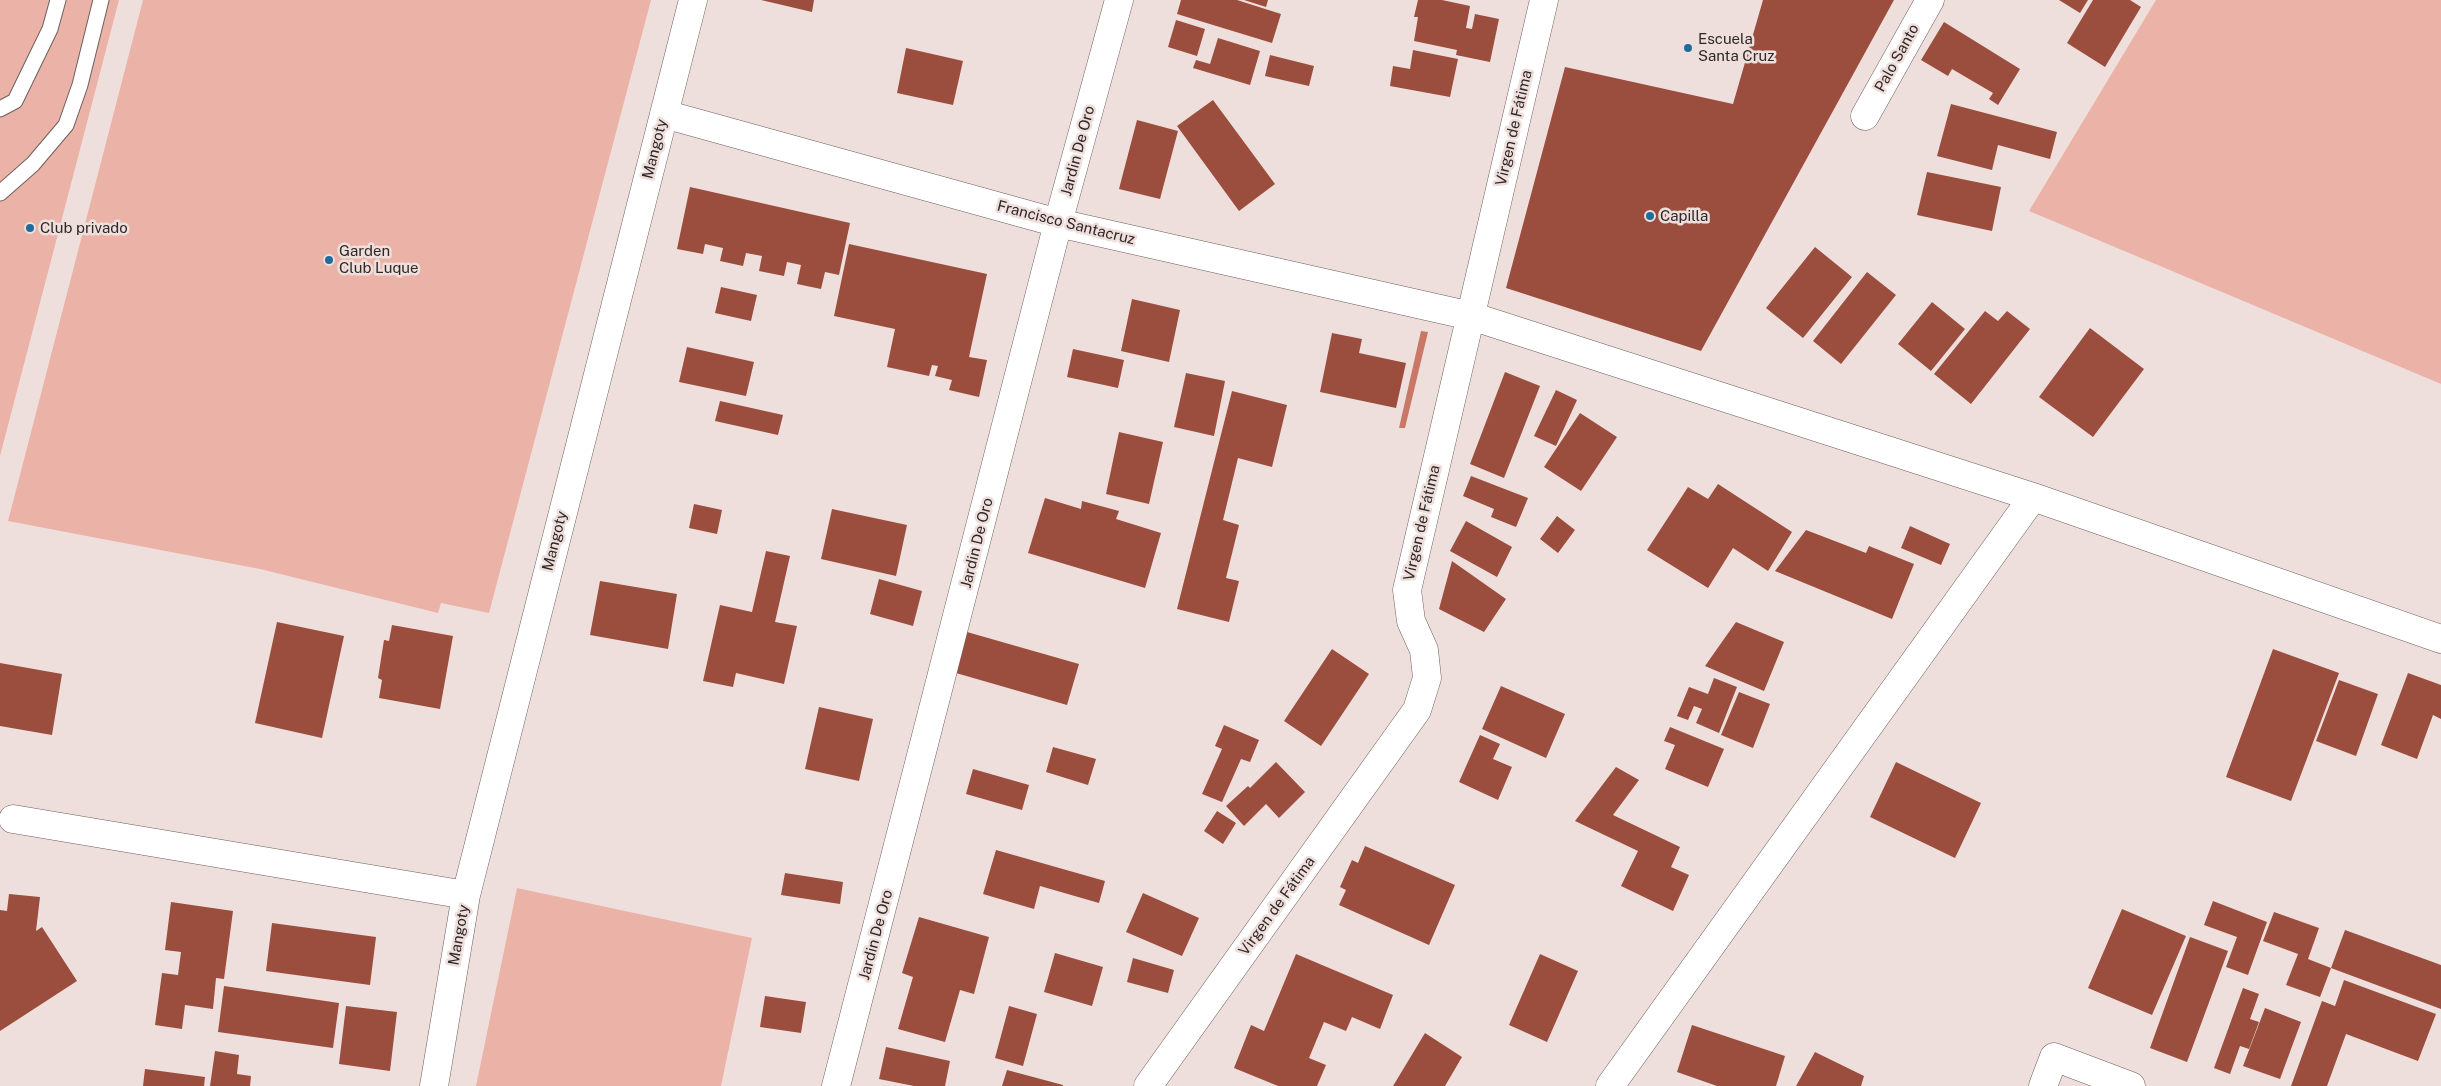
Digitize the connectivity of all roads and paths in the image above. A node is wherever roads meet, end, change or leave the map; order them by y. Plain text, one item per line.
1 (58, 0) edge
2 (101, 0) edge
3 (693, 0) edge
4 (1119, 0) edge
5 (1544, 0) edge
6 (1930, 0) edge
7 (0, 109) edge
8 (664, 114) junction
9 (1865, 116) dead end
10 (0, 193) edge
11 (1058, 223) junction
12 (1471, 316) junction
13 (2033, 497) junction
14 (2441, 638) edge
15 (13, 819) dead end
16 (466, 895) junction
17 (434, 1086) edge
18 (836, 1086) edge
19 (1148, 1086) edge
20 (1610, 1086) edge
21 (2043, 1086) edge
22 (2131, 1086) edge

1 - 7 lane
2 - 10 lane
3 - 8 street, Mangoty
4 - 11 street, Jardin De Oro
5 - 12 street, Virgen de Fátima
6 - 9 street, Palo Santo
8 - 11 street, Francisco Santacruz
8 - 16 street, Mangoty
11 - 12 street, Francisco Santacruz
11 - 18 street, Jardin De Oro
12 - 13 street, Francisco Santacruz
12 - 19 street, Virgen de Fátima
13 - 14 street, Francisco Santacruz
13 - 20 street
15 - 16 street
16 - 17 street, Mangoty
21 - 22 street

